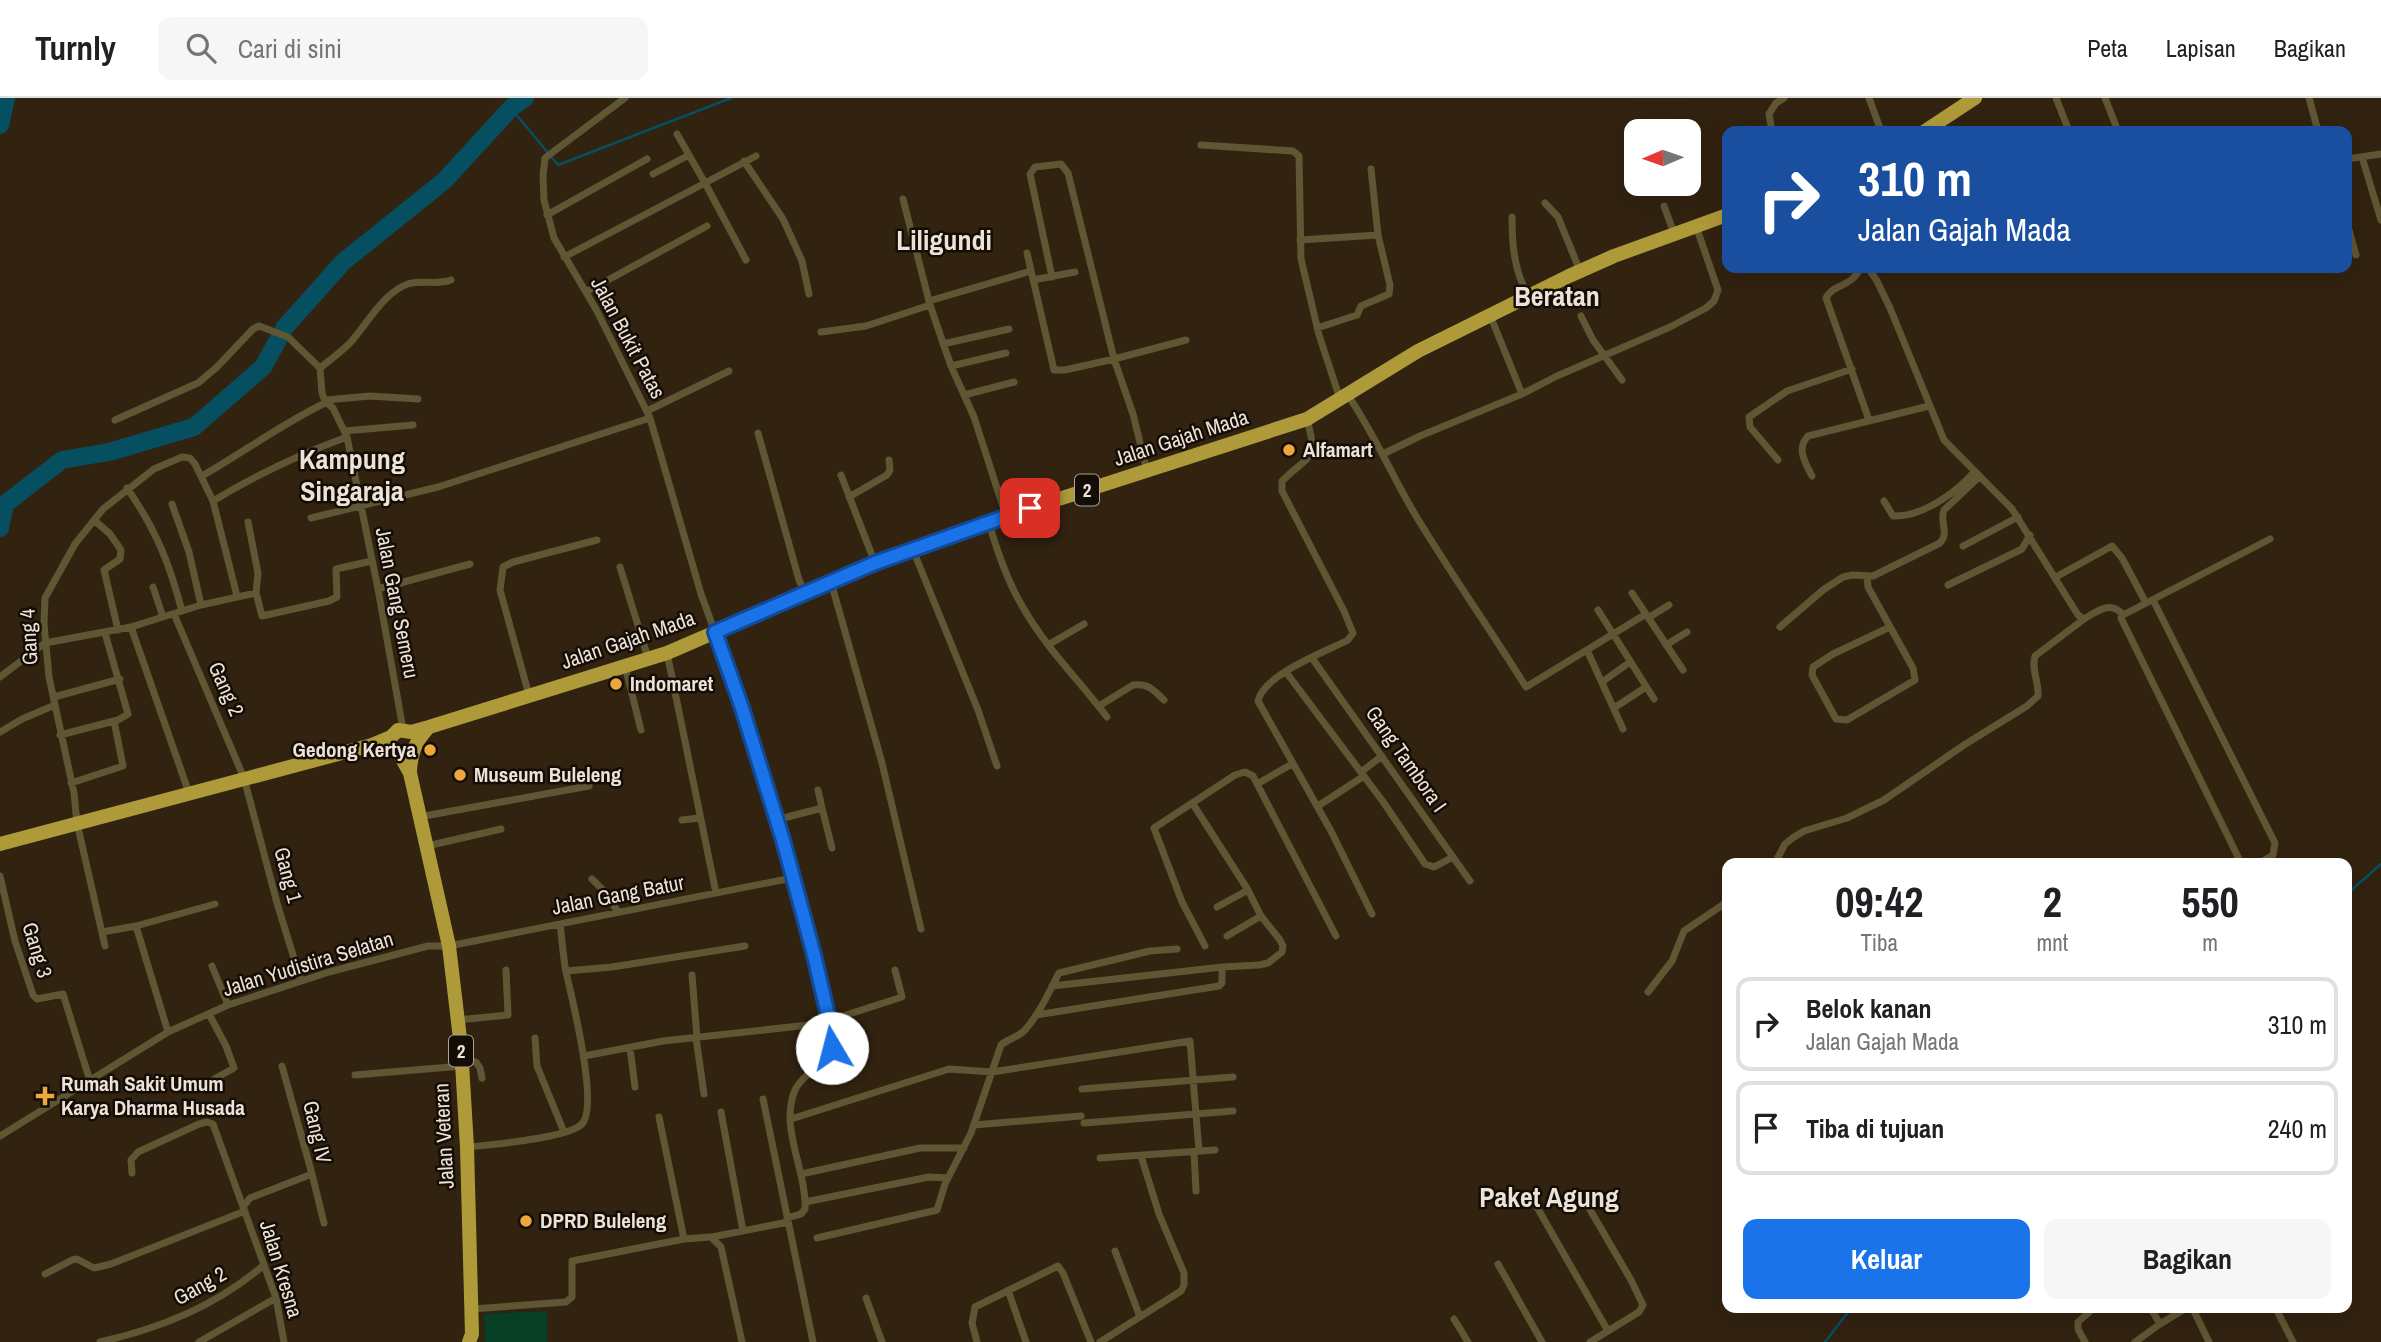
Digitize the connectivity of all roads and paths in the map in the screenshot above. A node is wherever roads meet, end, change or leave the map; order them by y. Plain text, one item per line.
1 (625, 98) edge
2 (1784, 98) edge
3 (1869, 98) edge
4 (1975, 98) edge
5 (2056, 98) edge
6 (2105, 98) edge
7 (2309, 98) edge
8 (1771, 126) edge
9 (1879, 126) edge
10 (1933, 126) edge
11 (2067, 126) edge
12 (2116, 126) edge
13 (2317, 126) edge
14 (677, 134) dead end
15 (1201, 145) dead end
16 (2381, 154) edge
17 (689, 155) junction
18 (756, 156) dead end
19 (2362, 157) junction
20 (2352, 158) edge
21 (647, 159) dead end
22 (744, 161) junction
23 (1371, 169) dead end
24 (653, 174) dead end
25 (705, 183) junction
26 (903, 199) dead end
27 (1545, 203) dead end
28 (1664, 206) dead end
29 (547, 215) junction
30 (1512, 217) dead end
31 (1722, 217) edge
32 (2381, 220) edge
33 (1696, 225) junction
34 (707, 226) dead end
35 (1674, 233) junction
36 (1378, 235) junction
37 (1300, 240) junction
38 (1027, 253) dead end
39 (564, 257) junction
40 (746, 260) dead end
41 (1031, 271) junction
42 (1580, 271) junction
43 (1075, 272) dead end
44 (1858, 273) edge
45 (1871, 273) edge
46 (1052, 277) junction
47 (451, 279) dead end
48 (1033, 280) junction
49 (586, 292) junction
50 (809, 294) dead end
51 (1529, 296) junction
52 (930, 303) junction
53 (1490, 315) junction
54 (1581, 316) dead end
55 (1317, 328) junction
56 (1009, 329) dead end
57 (821, 332) dead end
58 (1186, 340) dead end
59 (943, 344) junction
60 (1006, 353) dead end
61 (1605, 356) junction
62 (1114, 359) junction
63 (951, 366) junction
64 (320, 368) junction
65 (1852, 369) junction
66 (729, 371) dead end
67 (1622, 380) dead end
68 (1014, 382) dead end
69 (1522, 394) junction
70 (964, 395) junction
71 (1344, 397) junction
72 (418, 399) dead end
73 (326, 401) junction
74 (1929, 406) junction
75 (649, 415) junction
76 (1307, 419) junction
77 (115, 420) dead end
78 (1868, 420) junction
79 (413, 425) dead end
80 (758, 433) dead end
81 (345, 434) junction
82 (1383, 454) junction
83 (889, 460) dead end
84 (1778, 460) dead end
85 (1147, 471) junction
86 (841, 475) dead end
87 (1977, 475) junction
88 (202, 476) junction
89 (1812, 476) dead end
90 (127, 488) junction
91 (849, 497) junction
92 (213, 501) junction
93 (1884, 501) dead end
94 (172, 504) dead end
95 (360, 506) junction
96 (1006, 516) junction
97 (2018, 517) junction
98 (311, 518) dead end
99 (94, 520) junction
100 (248, 522) dead end
101 (989, 522) junction
102 (2030, 535) junction
103 (2270, 539) dead end
104 (597, 540) dead end
105 (1963, 546) dead end
106 (913, 550) junction
107 (372, 561) junction
108 (875, 563) junction
109 (470, 564) dead end
110 (620, 567) dead end
111 (1867, 577) junction
112 (2056, 577) junction
113 (831, 582) junction
114 (1948, 585) dead end
115 (153, 587) dead end
116 (378, 589) junction
117 (256, 593) junction
118 (805, 593) junction
119 (1632, 593) dead end
120 (237, 596) junction
121 (2149, 602) junction
122 (201, 605) junction
123 (1669, 605) dead end
124 (1598, 610) dead end
125 (178, 612) junction
126 (2123, 615) junction
127 (1647, 616) junction
128 (163, 617) junction
129 (2084, 619) junction
130 (1084, 624) dead end
131 (131, 627) junction
132 (1890, 627) junction
133 (1780, 628) dead end
134 (118, 630) junction
135 (715, 632) junction
136 (1687, 632) dead end
137 (105, 633) junction
138 (1612, 634) junction
139 (45, 643) junction
140 (1048, 645) junction
141 (1667, 645) junction
142 (1587, 650) junction
143 (667, 653) junction
144 (1312, 658) junction
145 (648, 659) junction
146 (1630, 662) junction
147 (625, 666) junction
148 (1684, 670) dead end
149 (1286, 672) junction
150 (0, 677) edge
151 (120, 679) junction
152 (1602, 682) junction
153 (1647, 687) junction
154 (530, 695) junction
155 (1654, 699) dead end
156 (54, 701) junction
157 (1164, 701) dead end
158 (1099, 706) junction
159 (1614, 708) junction
160 (1107, 717) dead end
161 (114, 721) junction
162 (1623, 729) dead end
163 (641, 730) dead end
164 (0, 732) edge
165 (60, 735) junction
166 (404, 742) junction
167 (1382, 756) junction
168 (1292, 764) junction
169 (997, 766) dead end
170 (1362, 774) junction
171 (244, 778) junction
172 (71, 783) junction
173 (1257, 784) junction
174 (589, 786) dead end
175 (818, 790) dead end
176 (190, 793) junction
177 (1193, 804) junction
178 (1318, 806) junction
179 (822, 807) junction
180 (419, 817) junction
181 (700, 818) junction
182 (682, 820) dead end
183 (776, 820) junction
184 (77, 823) junction
185 (501, 829) dead end
186 (0, 844) edge
187 (426, 846) junction
188 (832, 848) dead end
189 (1454, 857) junction
190 (1778, 858) edge
191 (2239, 858) edge
192 (2268, 858) edge
193 (0, 876) edge
194 (792, 878) junction
195 (592, 879) dead end
196 (1470, 881) dead end
197 (1248, 890) junction
198 (716, 893) junction
199 (215, 904) dead end
200 (1722, 905) edge
201 (1217, 907) dead end
202 (618, 912) junction
203 (1372, 914) dead end
204 (1261, 916) junction
205 (560, 924) junction
206 (136, 926) junction
207 (922, 929) dead end
208 (102, 932) junction
209 (1227, 936) dead end
210 (1336, 936) dead end
211 (106, 946) dead end
212 (449, 946) junction
213 (745, 946) dead end
214 (1205, 946) dead end
215 (1177, 949) dead end
216 (212, 965) dead end
217 (1222, 967) junction
218 (506, 970) dead end
219 (895, 970) dead end
220 (566, 971) junction
221 (692, 975) dead end
222 (301, 981) junction
223 (1052, 986) junction
224 (1648, 992) dead end
225 (228, 1005) junction
226 (209, 1014) junction
227 (1035, 1015) junction
228 (457, 1020) junction
229 (829, 1022) junction
230 (169, 1032) junction
231 (535, 1038) dead end
232 (696, 1038) junction
233 (630, 1048) junction
234 (584, 1056) junction
235 (462, 1062) junction
236 (282, 1066) dead end
237 (992, 1072) junction
238 (355, 1075) dead end
239 (1233, 1077) dead end
240 (482, 1078) dead end
241 (1194, 1080) junction
242 (90, 1082) junction
243 (635, 1087) dead end
244 (198, 1088) dead end
245 (1082, 1089) dead end
246 (704, 1094) dead end
247 (763, 1099) dead end
248 (1233, 1111) dead end
249 (721, 1112) dead end
250 (1196, 1114) junction
251 (659, 1117) dead end
252 (791, 1119) junction
253 (974, 1125) junction
254 (564, 1132) junction
255 (0, 1136) edge
256 (467, 1147) junction
257 (964, 1148) junction
258 (1215, 1150) dead end
259 (1196, 1151) junction
260 (1141, 1156) junction
261 (1100, 1158) dead end
262 (132, 1173) dead end
263 (312, 1174) junction
264 (801, 1174) junction
265 (948, 1178) junction
266 (1196, 1191) dead end
267 (1585, 1201) dead end
268 (805, 1202) junction
269 (1534, 1202) dead end
270 (244, 1209) junction
271 (788, 1220) junction
272 (324, 1223) dead end
273 (743, 1231) junction
274 (711, 1237) junction
275 (817, 1238) dead end
276 (684, 1239) junction
277 (1115, 1251) dead end
278 (1498, 1264) dead end
279 (264, 1265) junction
280 (45, 1274) dead end
281 (1008, 1290) junction
282 (276, 1297) junction
283 (866, 1298) dead end
284 (471, 1310) junction
285 (2088, 1313) edge
286 (2154, 1313) edge
287 (2179, 1313) edge
288 (2193, 1313) edge
289 (2277, 1313) edge
290 (1140, 1317) junction
291 (1454, 1319) dead end
292 (2160, 1324) junction
293 (1608, 1331) junction
294 (470, 1338) edge
295 (100, 1342) edge
296 (199, 1342) edge
297 (284, 1342) edge
298 (742, 1342) edge
299 (813, 1342) edge
300 (882, 1342) edge
301 (977, 1342) edge
302 (1026, 1342) edge
303 (1091, 1342) edge
304 (1100, 1342) edge
305 (1468, 1342) edge
306 (1542, 1342) edge
307 (1590, 1342) edge
308 (2085, 1342) edge
309 (2135, 1342) edge
310 (2210, 1342) edge
311 (2293, 1342) edge

1 - 29 street, Jalan Bukit Patas
2 - 8 street
3 - 9 street
4 - 10 highway
5 - 11 street
6 - 12 street
7 - 13 street
14 - 17 street
15 - 37 street
16 - 19 street
17 - 24 street
17 - 25 street
18 - 22 street
19 - 20 street
19 - 32 street
21 - 29 street
22 - 25 street
22 - 50 street
23 - 36 street
25 - 39 street
25 - 40 street
26 - 52 street
27 - 42 street
28 - 35 street
29 - 39 street, Jalan Bukit Patas
30 - 51 street
31 - 33 highway, Jalan Gajah Mada / 2
33 - 35 highway, Jalan Gajah Mada / 2
33 - 61 street
34 - 49 street
35 - 42 highway, Jalan Gajah Mada / 2
36 - 37 street
36 - 55 street
37 - 55 street
38 - 41 street
39 - 49 street, Jalan Bukit Patas
41 - 48 street
41 - 52 street
42 - 51 highway, Jalan Gajah Mada / 2
43 - 46 street
44 - 65 street
45 - 74 street
46 - 48 street
46 - 62 street
47 - 64 street
48 - 62 street
49 - 75 street, Jalan Bukit Patas
51 - 53 highway, Jalan Gajah Mada / 2
52 - 57 street
52 - 59 street
53 - 69 street
53 - 71 highway, Jalan Gajah Mada / 2
54 - 61 street
55 - 71 street
56 - 59 street
58 - 62 street
59 - 63 street
60 - 63 street
61 - 67 street
61 - 69 street
62 - 85 street
63 - 70 street
64 - 73 street, Jalan Gang Semeru
64 - 77 street
65 - 78 street
65 - 84 street
66 - 75 street
68 - 70 street
69 - 82 street
70 - 96 street
71 - 76 highway, Jalan Gajah Mada / 2
71 - 82 street
72 - 73 street
73 - 81 street, Jalan Gang Semeru
73 - 88 street
74 - 78 street
74 - 87 street
75 - 95 street
75 - 135 street, Jalan Bukit Patas
76 - 85 highway, Jalan Gajah Mada / 2
76 - 144 street
78 - 89 street
79 - 81 street
80 - 118 street
81 - 92 street
81 - 95 street, Jalan Gang Semeru
82 - 142 street
83 - 91 street
85 - 96 highway, Jalan Gajah Mada / 2
86 - 91 street
87 - 93 street
87 - 97 street
87 - 111 street
88 - 90 street, Gang 4
88 - 92 street
90 - 99 street, Gang 4
90 - 125 street, Gang 2
91 - 108 street
92 - 120 street
94 - 122 street
95 - 98 street
95 - 107 street, Jalan Gang Semeru
96 - 101 highway, Jalan Gajah Mada / 2
97 - 102 street
97 - 105 street
99 - 134 street
99 - 139 street, Gang 4
100 - 117 street
101 - 106 highway, Jalan Gajah Mada / 2
101 - 140 street
102 - 112 street
102 - 114 street
103 - 121 street
104 - 154 street
106 - 108 highway, Jalan Gajah Mada / 2
106 - 169 street
107 - 116 street, Jalan Gang Semeru
107 - 117 street
108 - 113 highway, Jalan Gajah Mada / 2
109 - 116 street
110 - 145 street
111 - 132 street
111 - 133 street
112 - 121 street
112 - 129 street
113 - 118 highway, Jalan Gajah Mada / 2
113 - 207 street
115 - 128 street
116 - 166 street, Jalan Gang Semeru
117 - 120 street
118 - 135 highway, Jalan Gajah Mada / 2
119 - 127 street
120 - 122 street
121 - 126 street
121 - 192 street
122 - 125 street
123 - 127 street
124 - 138 street
125 - 128 street
125 - 171 street, Gang 2
126 - 129 street
126 - 191 street
127 - 138 street
127 - 141 street
128 - 131 street
129 - 190 street
130 - 140 street
131 - 134 street
131 - 176 street
132 - 132 street
134 - 137 street
135 - 143 highway, Jalan Gajah Mada / 2
135 - 183 street
136 - 141 street
137 - 139 street
137 - 151 street
138 - 142 street
138 - 146 street
139 - 150 street
139 - 156 street, Gang 4
140 - 158 street
141 - 148 street
142 - 152 street
143 - 145 highway, Jalan Gajah Mada / 2
143 - 181 street
144 - 149 street
144 - 167 street, Gang Tambora I
145 - 147 highway, Jalan Gajah Mada / 2
146 - 152 street
146 - 153 street
147 - 154 highway, Jalan Gajah Mada / 2
147 - 163 street
149 - 168 street
149 - 170 street
151 - 156 street
151 - 161 street
152 - 159 street
153 - 155 street
153 - 159 street
154 - 166 highway, Jalan Gajah Mada / 2
156 - 164 street
156 - 165 street, Gang 4
157 - 158 street
158 - 160 street
159 - 162 street
161 - 165 street
161 - 172 street
165 - 172 street, Gang 4
166 - 171 highway, Jalan Gajah Mada / 2
166 - 180 highway, Jalan Veteran / 2
167 - 170 street
167 - 189 street, Gang Tambora I
168 - 173 street
168 - 178 street
170 - 178 street
170 - 189 street
171 - 176 highway, Jalan Gajah Mada / 2
171 - 222 street, Gang 1
172 - 184 street, Gang 4
173 - 177 street
173 - 210 street
174 - 180 street
175 - 179 street
176 - 184 highway, Jalan Gajah Mada / 2
177 - 197 street
177 - 214 street
178 - 203 street
179 - 183 street
179 - 188 street
180 - 187 highway, Jalan Veteran / 2
181 - 182 street
181 - 198 street
183 - 194 street
184 - 186 highway, Jalan Gajah Mada / 2
184 - 208 street
185 - 187 street
187 - 212 highway, Jalan Veteran / 2
189 - 196 street, Gang Tambora I
193 - 242 street, Gang 3
194 - 198 street, Jalan Gang Batur
194 - 229 street
195 - 202 street
197 - 201 street
197 - 204 street
198 - 202 street, Jalan Gang Batur
199 - 206 street
200 - 224 street
202 - 205 street, Jalan Gang Batur
204 - 209 street
204 - 217 street
205 - 212 street, Jalan Gang Batur
205 - 220 street
206 - 208 street
206 - 230 street
208 - 211 street
212 - 222 street, Jalan Yudistira Selatan
212 - 228 highway, Jalan Veteran / 2
213 - 220 street
215 - 223 street
216 - 225 street
217 - 223 street
217 - 227 street
218 - 228 street
219 - 229 street
220 - 234 street
221 - 232 street
222 - 225 street, Jalan Yudistira Selatan
223 - 227 street
225 - 226 street, Jalan Yudistira Selatan
226 - 230 street, Jalan Yudistira Selatan
226 - 244 street
227 - 237 street
228 - 235 highway, Jalan Veteran / 2
229 - 232 street
229 - 252 street
230 - 242 street, Jalan Yudistira Selatan
231 - 254 street
232 - 233 street
232 - 246 street
233 - 234 street
233 - 243 street
234 - 254 street
235 - 238 street
235 - 240 street
235 - 256 highway, Jalan Veteran / 2
236 - 263 street, Gang IV
237 - 241 street
237 - 252 street
237 - 253 street
239 - 241 street
241 - 245 street
241 - 250 street
242 - 255 street, Jalan Yudistira Selatan
247 - 271 street
248 - 250 street
249 - 273 street
250 - 253 street
250 - 259 street
251 - 276 street
252 - 264 street
253 - 257 street
254 - 256 street
256 - 284 highway, Jalan Veteran / 2
257 - 264 street
257 - 265 street
258 - 259 street
259 - 260 street
259 - 266 street
260 - 261 street
260 - 290 street
262 - 270 street, Jalan Kresna
263 - 270 street, Gang IV
263 - 272 street
264 - 268 street
265 - 268 street
265 - 275 street
267 - 293 street
268 - 271 street
269 - 293 street
270 - 279 street, Jalan Kresna
270 - 280 street
271 - 273 street
271 - 299 street
273 - 274 street
274 - 276 street
274 - 298 street
276 - 284 street
277 - 290 street
278 - 306 street
279 - 282 street, Jalan Kresna
279 - 295 street, Gang 2
281 - 301 street
281 - 302 street
281 - 303 street
282 - 296 street
282 - 297 street, Jalan Kresna
283 - 300 street
284 - 294 highway, Jalan Veteran / 2
285 - 308 street
286 - 292 street
287 - 292 street
288 - 310 street
289 - 311 street
290 - 304 street
291 - 305 street
292 - 309 street
293 - 307 street

